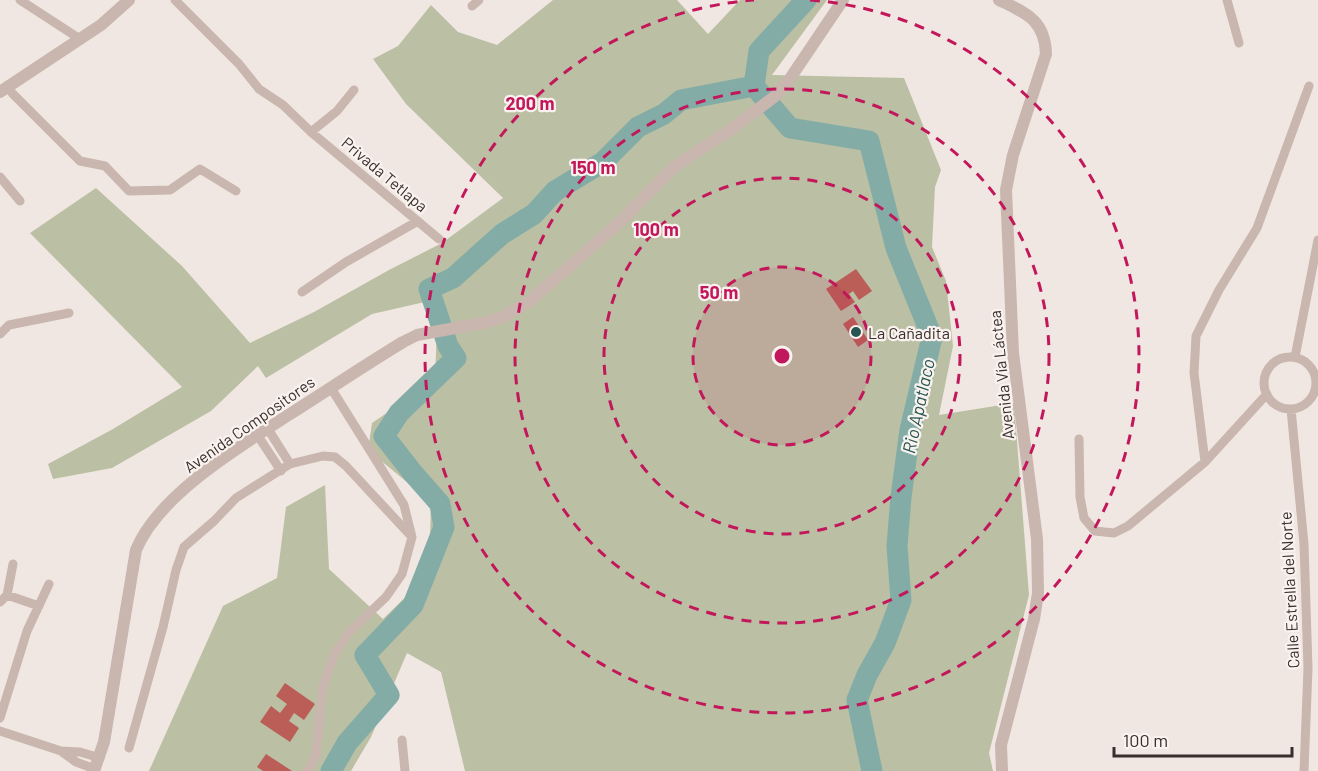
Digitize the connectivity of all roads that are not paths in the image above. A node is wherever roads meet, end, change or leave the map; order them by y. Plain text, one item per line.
1 (20, 0) edge
2 (129, 0) edge
3 (175, 0) edge
4 (843, 0) edge
5 (999, 0) edge
6 (1227, 0) edge
7 (80, 39) junction
8 (1239, 43) dead end
9 (1309, 86) dead end
10 (4, 89) edge
11 (354, 90) dead end
12 (311, 132) junction
13 (0, 177) edge
14 (236, 191) dead end
15 (20, 201) dead end
16 (418, 221) junction
17 (439, 239) dead end
18 (1318, 240) edge
19 (302, 292) dead end
20 (69, 313) dead end
21 (0, 334) edge
22 (1295, 357) junction
23 (1317, 378) edge
24 (331, 388) junction
25 (1267, 394) junction
26 (1291, 409) junction
27 (263, 432) junction
28 (1079, 439) dead end
29 (1205, 462) junction
30 (290, 464) junction
31 (281, 471) junction
32 (412, 537) junction
33 (14, 564) dead end
34 (49, 584) dead end
35 (4, 598) edge
36 (39, 606) junction
37 (0, 718) edge
38 (0, 731) edge
39 (402, 740) dead end
40 (129, 748) dead end
41 (96, 766) edge
42 (308, 771) edge
43 (405, 771) edge
44 (1002, 771) edge
45 (1304, 771) edge

1 - 7 street
2 - 7 street
3 - 12 street, Privada Tetlapa
4 - 24 street, Avenida Compositores
5 - 44 street, Avenida Vía Láctea
6 - 8 street
7 - 10 street
9 - 29 street
10 - 14 street
11 - 12 street
12 - 16 street, Privada Tetlapa
13 - 15 street
16 - 17 street, Privada Tetlapa
16 - 19 street
18 - 22 street
20 - 21 street
22 - 23 street
22 - 25 street
23 - 26 street
24 - 27 street, Avenida Compositores
24 - 32 street
25 - 26 street
25 - 29 street
26 - 45 street, Calle Estrella del Norte
27 - 30 street
27 - 31 street
27 - 41 street, Avenida Compositores
28 - 29 street
30 - 31 street
30 - 32 street
31 - 40 street
32 - 42 street
33 - 35 street
34 - 36 street
35 - 36 street
36 - 37 street
38 - 41 street
39 - 43 street

